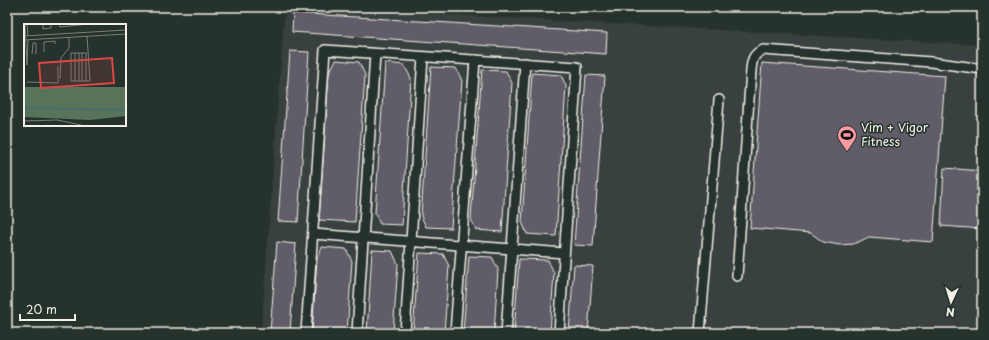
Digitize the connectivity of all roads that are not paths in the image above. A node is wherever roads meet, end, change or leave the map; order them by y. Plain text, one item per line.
1 (375, 54) junction
2 (423, 57) junction
3 (475, 60) junction
4 (525, 63) junction
5 (982, 69) edge
6 (719, 100) dead end
7 (313, 234) junction
8 (364, 238) junction
9 (411, 242) junction
10 (462, 246) junction
11 (512, 249) junction
12 (564, 253) junction
13 (737, 276) dead end
14 (306, 333) edge
15 (357, 333) edge
16 (405, 333) edge
17 (455, 333) edge
18 (506, 333) edge
19 (559, 333) edge
20 (700, 333) edge

1 - 2 lane
1 - 7 lane
1 - 8 lane
2 - 3 lane
2 - 9 lane
3 - 4 lane
3 - 10 lane
4 - 11 lane
4 - 12 lane
5 - 13 lane
6 - 20 lane
7 - 8 lane
7 - 14 lane
8 - 9 lane
8 - 15 lane
9 - 10 lane
9 - 16 lane
10 - 11 lane
10 - 17 lane
11 - 12 lane
11 - 18 lane
12 - 19 lane

